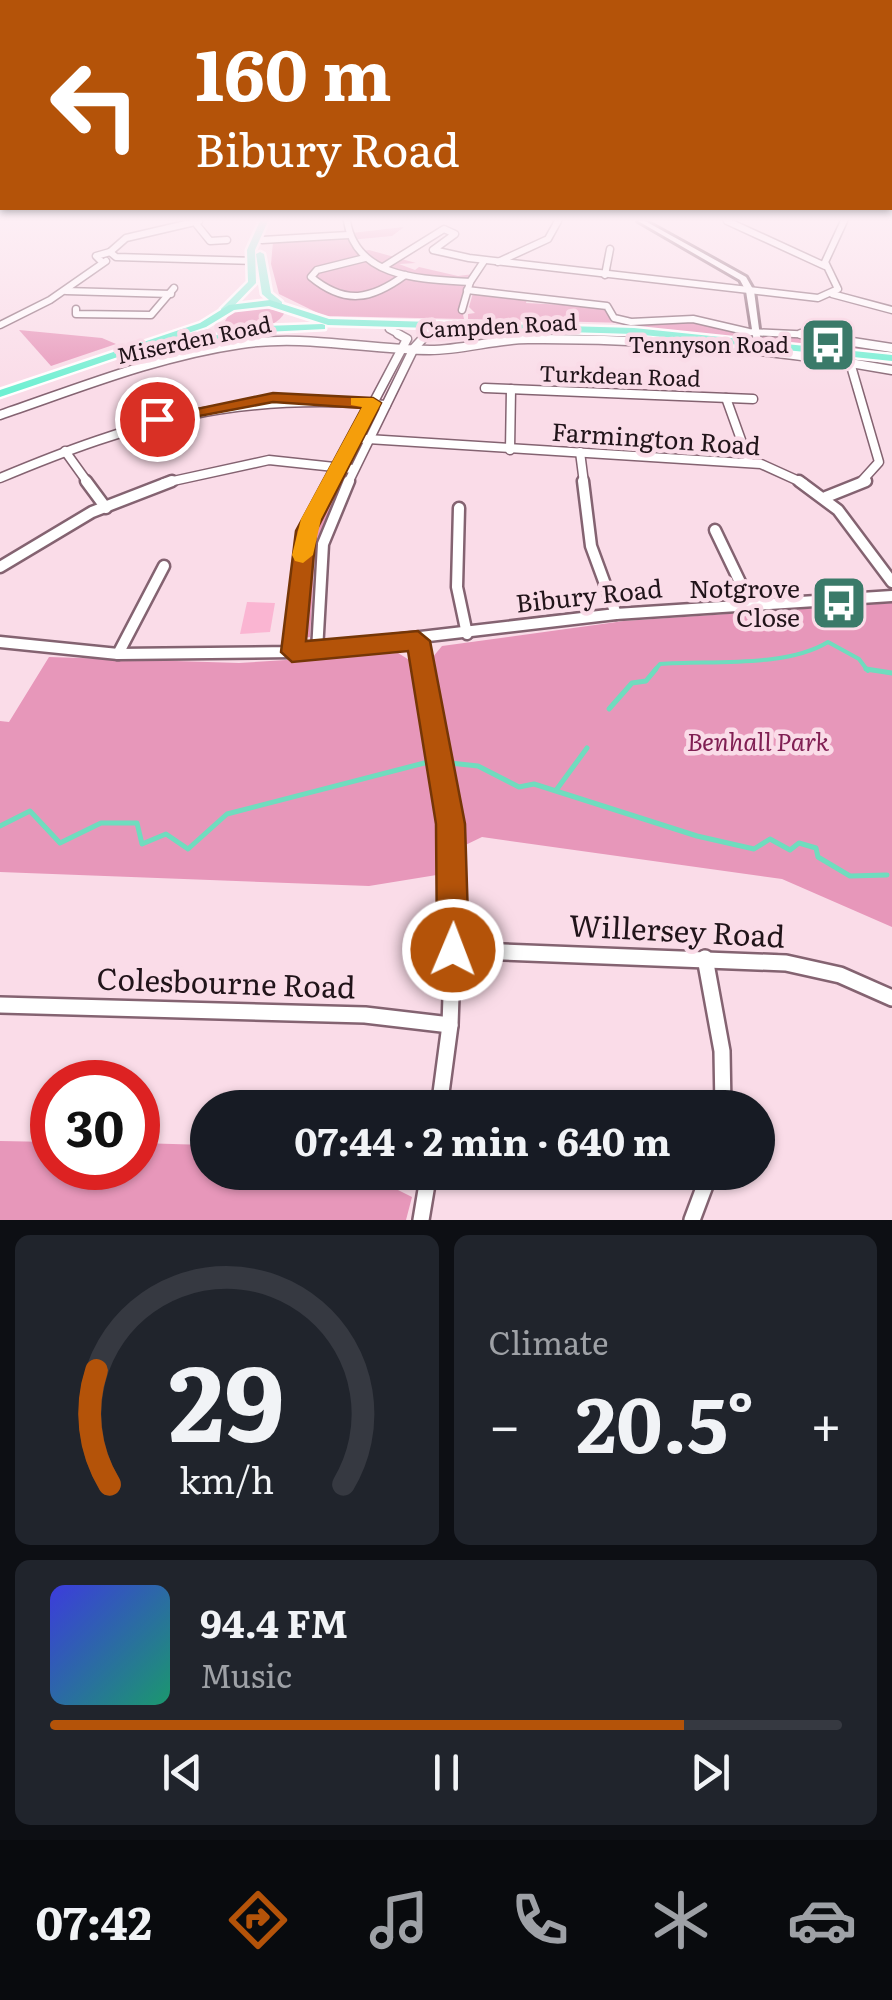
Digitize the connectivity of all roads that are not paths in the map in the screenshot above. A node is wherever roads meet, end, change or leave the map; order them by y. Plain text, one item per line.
1 (81, 278) edge
2 (252, 278) edge
3 (260, 278) edge
4 (311, 278) edge
5 (400, 278) edge
6 (426, 278) edge
7 (473, 278) edge
8 (630, 278) edge
9 (740, 278) edge
10 (835, 278) edge
11 (509, 280) dead end
12 (468, 286) junction
13 (524, 286) dead end
14 (65, 291) junction
15 (750, 292) junction
16 (556, 293) dead end
17 (832, 294) junction
18 (518, 296) junction
19 (504, 297) junction
20 (282, 306) junction
21 (607, 306) junction
22 (76, 308) dead end
23 (462, 310) dead end
24 (892, 310) edge
25 (220, 314) junction
26 (0, 325) edge
27 (633, 326) junction
28 (536, 327) junction
29 (266, 328) junction
30 (389, 329) junction
31 (439, 329) junction
32 (242, 332) junction
33 (758, 338) junction
34 (402, 347) junction
35 (414, 348) junction
36 (892, 348) edge
37 (892, 358) edge
38 (851, 366) junction
39 (892, 370) edge
40 (485, 388) dead end
41 (511, 390) junction
42 (0, 398) edge
43 (726, 398) junction
44 (753, 400) dead end
45 (373, 403) junction
46 (386, 405) junction
47 (0, 414) edge
48 (352, 438) junction
49 (368, 440) junction
50 (510, 450) junction
51 (65, 452) junction
52 (580, 452) junction
53 (749, 462) junction
54 (338, 466) junction
55 (353, 469) junction
56 (0, 478) edge
57 (826, 496) junction
58 (106, 508) junction
59 (459, 508) dead end
60 (715, 530) dead end
61 (0, 566) edge
62 (164, 566) dead end
63 (892, 582) edge
64 (892, 596) edge
65 (750, 603) junction
66 (616, 614) junction
67 (467, 634) junction
68 (418, 641) junction
69 (0, 642) edge
70 (317, 650) junction
71 (292, 652) junction
72 (118, 654) junction
73 (453, 950) junction
74 (705, 958) junction
75 (892, 998) edge
76 (0, 1005) edge
77 (450, 1026) junction
78 (441, 1090) edge
79 (723, 1090) edge
80 (426, 1190) edge
81 (703, 1190) edge
82 (421, 1220) edge
83 (692, 1220) edge

1 - 14 street
2 - 25 main road
3 - 20 main road
4 - 5 street
6 - 12 street
7 - 12 street
8 - 15 street
9 - 15 street
10 - 17 street
11 - 19 street
12 - 19 street
12 - 23 street
13 - 18 street
14 - 22 street
14 - 26 street
15 - 17 street
15 - 33 street
16 - 21 street
17 - 24 street
18 - 19 street
18 - 21 street
20 - 25 highway
20 - 28 highway
20 - 29 highway
21 - 27 street
25 - 32 highway
25 - 42 highway
27 - 28 highway
27 - 33 highway
28 - 31 highway
29 - 30 highway
29 - 32 highway
30 - 31 highway
30 - 34 street
31 - 35 street
32 - 42 highway
33 - 36 street
33 - 37 highway
34 - 35 street, Campden Road
34 - 45 street
34 - 47 street, Miserden Road
35 - 38 street, Campden Road
35 - 46 street
38 - 39 street, Campden Road
38 - 57 street
40 - 41 street, Turkdean Road
41 - 43 street, Turkdean Road
41 - 50 street
43 - 44 street, Turkdean Road
43 - 53 street
45 - 46 street
45 - 48 street
45 - 51 street
46 - 49 street
48 - 49 street, Farmington Road
48 - 54 street
49 - 50 street, Farmington Road
49 - 55 street
50 - 52 street, Farmington Road
51 - 56 street
51 - 58 street
52 - 53 street, Farmington Road
52 - 66 street
53 - 57 street, Farmington Road
54 - 55 street
54 - 58 street
54 - 71 street
55 - 70 street
57 - 63 street, Farmington Road
58 - 61 street
59 - 67 street
60 - 65 street
62 - 72 street
64 - 65 street, Bibury Road
65 - 66 street, Bibury Road
66 - 67 street, Bibury Road
67 - 68 street, Bibury Road
68 - 70 street, Bibury Road
68 - 73 street
69 - 72 street, Bibury Road
70 - 71 street, Bibury Road
71 - 72 street, Bibury Road
73 - 74 street, Willersey Road
73 - 77 street
74 - 75 street, Willersey Road
74 - 79 street
76 - 77 street, Colesbourne Road
77 - 78 street
80 - 82 street
81 - 83 street

